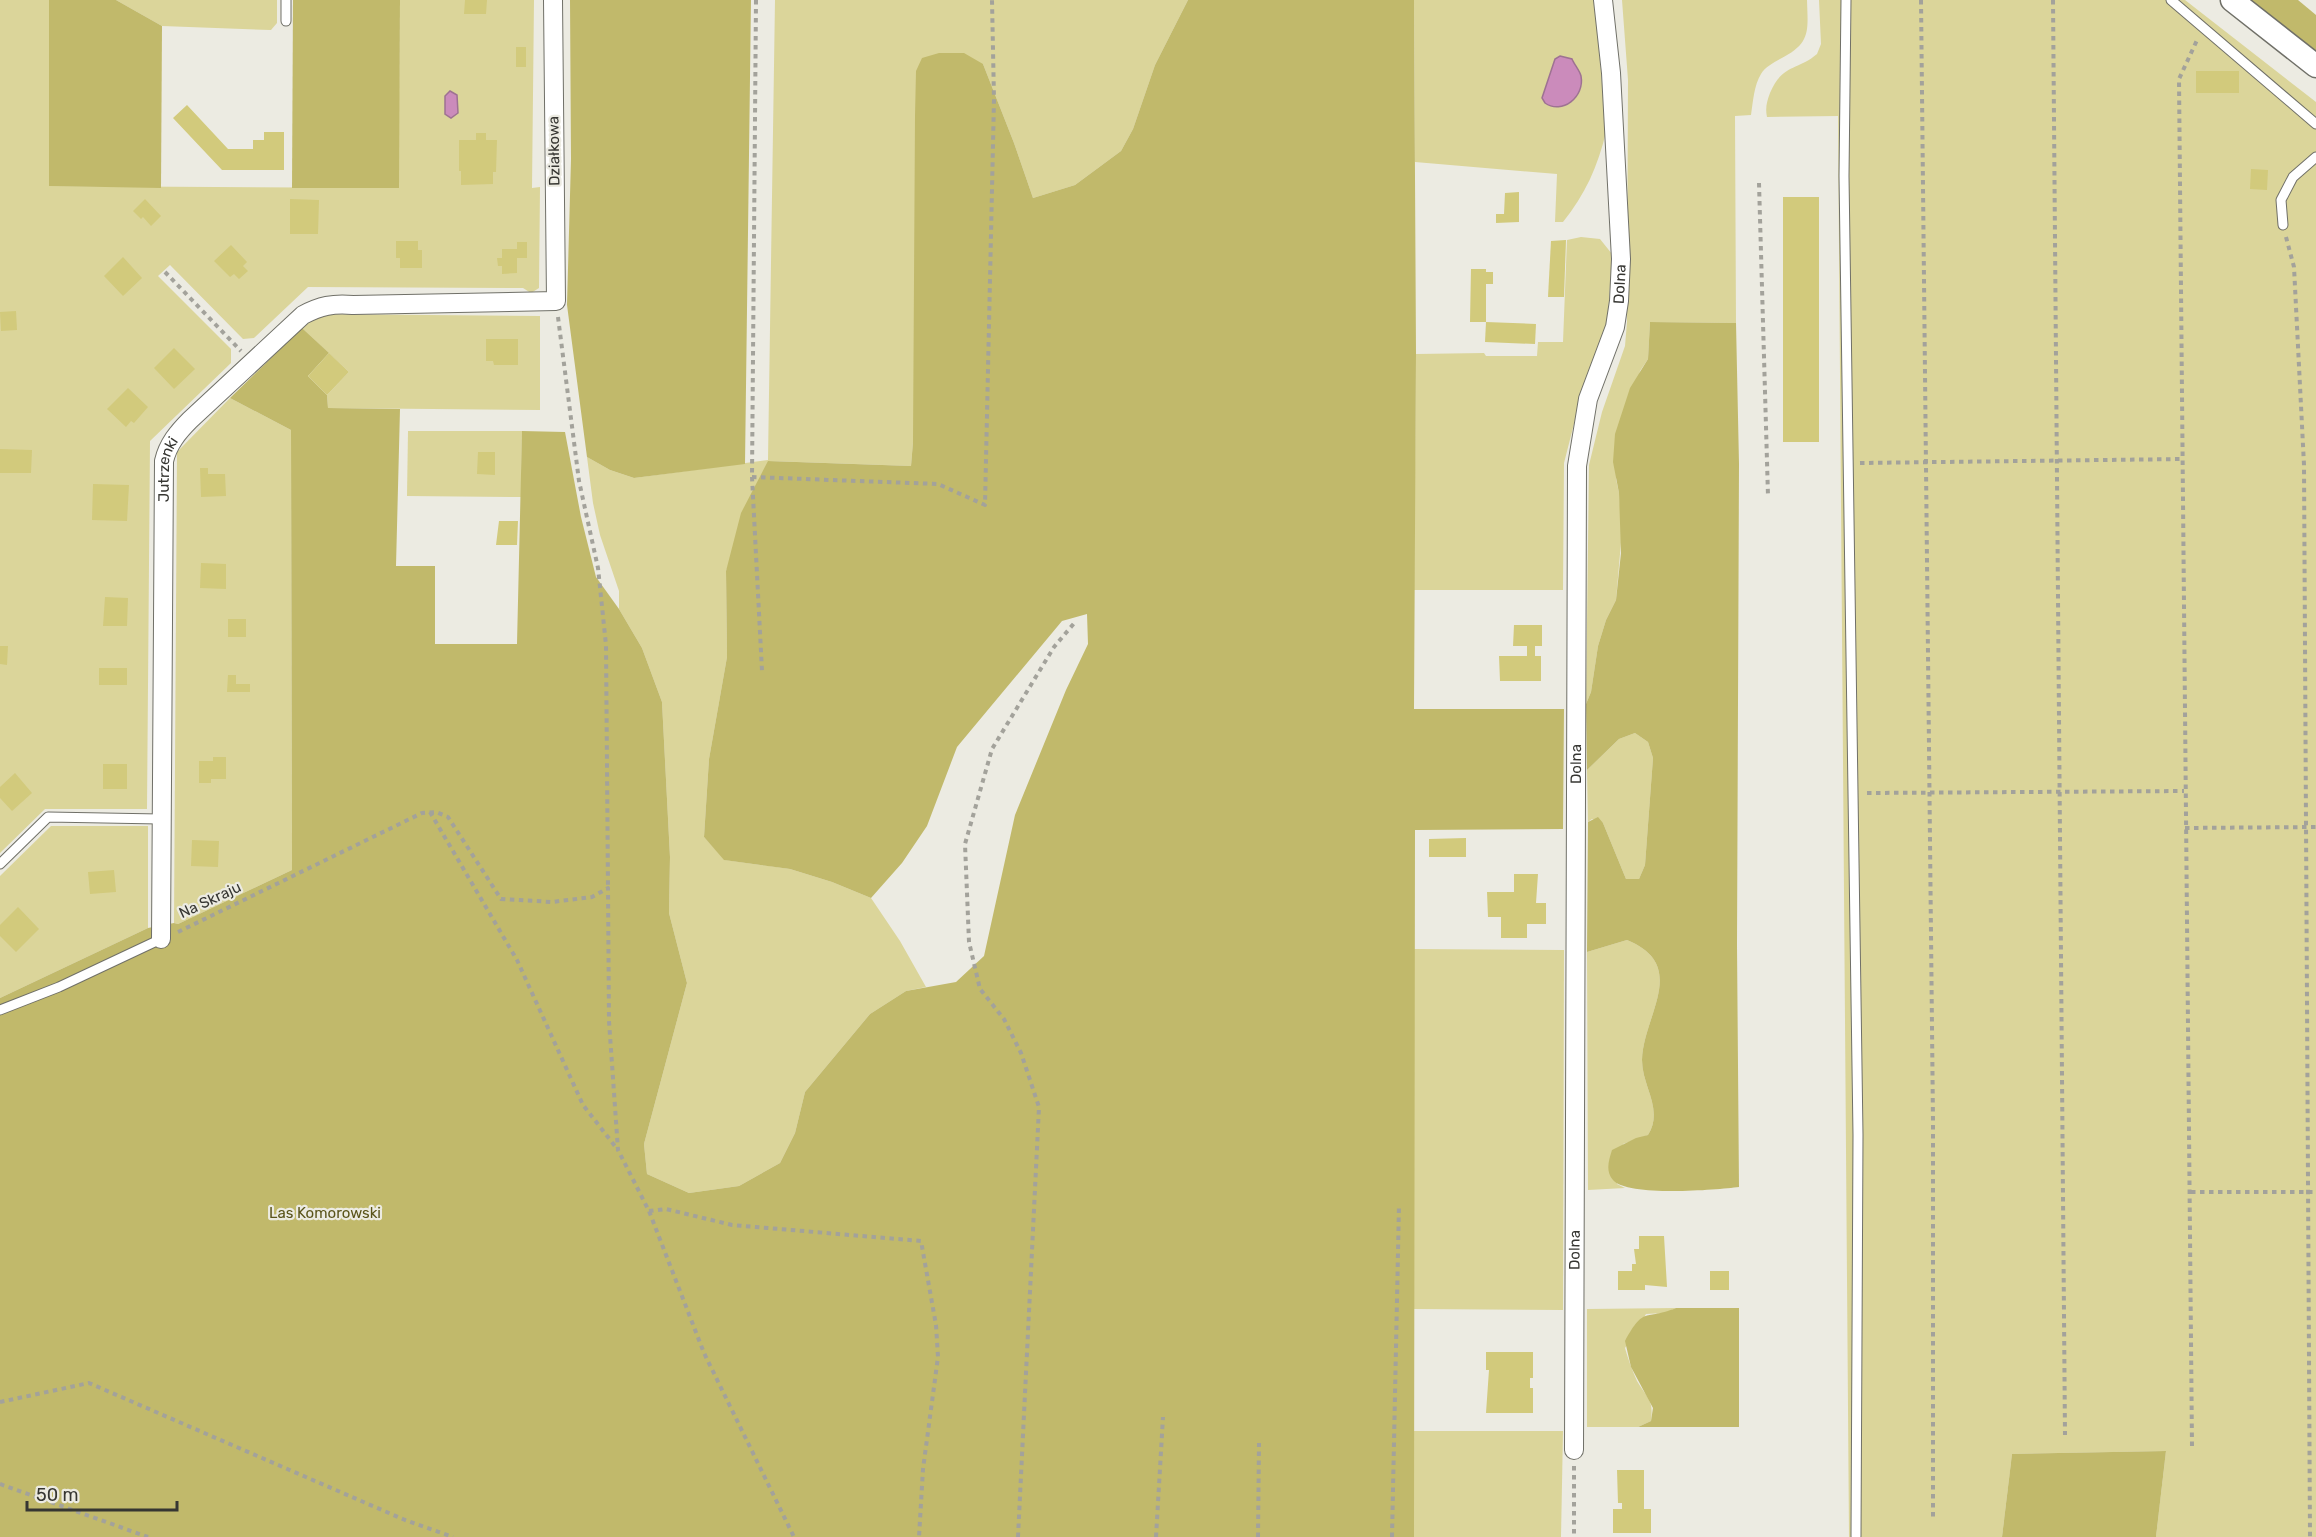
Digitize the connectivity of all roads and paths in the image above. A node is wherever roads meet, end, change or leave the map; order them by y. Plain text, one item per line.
1 (286, 0) edge
2 (553, 0) edge
3 (756, 0) edge
4 (993, 0) edge
5 (1603, 0) edge
6 (1846, 0) edge
7 (1921, 0) edge
8 (2053, 0) edge
9 (2171, 0) edge
10 (2232, 0) edge
11 (286, 21) dead end
12 (2205, 29) junction
13 (2316, 66) edge
14 (2316, 124) edge
15 (2316, 157) edge
16 (1759, 183) dead end
17 (2283, 225) joint
18 (165, 272) dead end
19 (556, 301) junction
20 (252, 362) junction
21 (2184, 459) junction
22 (2056, 460) junction
23 (1926, 462) junction
24 (1849, 464) junction
25 (752, 477) junction
26 (1768, 496) dead end
27 (1076, 621) dead end
28 (762, 671) dead end
29 (2061, 791) junction
30 (2184, 791) junction
31 (1854, 793) junction
32 (1929, 794) junction
33 (430, 812) junction
34 (160, 819) junction
35 (2307, 827) junction
36 (2316, 827) edge
37 (2185, 828) junction
38 (0, 864) edge
39 (608, 888) junction
40 (161, 939) junction
41 (0, 1010) edge
42 (618, 1150) junction
43 (2191, 1192) junction
44 (2307, 1192) junction
45 (2316, 1192) edge
46 (1399, 1205) dead end
47 (649, 1211) junction
48 (0, 1401) edge
49 (1163, 1417) dead end
50 (2065, 1436) dead end
51 (1259, 1443) dead end
52 (2192, 1446) dead end
53 (1574, 1450) joint
54 (0, 1484) edge
55 (1932, 1521) dead end
56 (1856, 1536) edge
57 (148, 1537) edge
58 (453, 1537) edge
59 (794, 1537) edge
60 (919, 1537) edge
61 (1018, 1537) edge
62 (1156, 1537) edge
63 (1258, 1537) edge
64 (1392, 1537) edge
65 (1574, 1537) edge
66 (2310, 1537) edge

1 - 11 lane
2 - 19 street, Działkowa
3 - 25 path
4 - 25 path
5 - 53 street, Dolna
6 - 24 lane
7 - 23 path
8 - 22 path
9 - 12 lane
10 - 13 street
12 - 14 lane
12 - 21 path
15 - 17 lane
16 - 26 path
17 - 35 path
18 - 20 path
19 - 20 street, Jutrzenki
19 - 39 path
20 - 34 street, Jutrzenki
21 - 22 path
21 - 30 path
22 - 23 path
22 - 29 path
23 - 24 path
23 - 32 path
24 - 31 lane
25 - 28 path
27 - 61 path
29 - 30 path
29 - 32 path
29 - 50 path
30 - 37 path
31 - 32 path
31 - 56 lane
32 - 55 path
33 - 39 path
33 - 40 path, Na Skraju
33 - 42 path
34 - 38 lane
34 - 40 street, Jutrzenki
35 - 36 path
35 - 37 path
35 - 44 path
37 - 43 path
39 - 42 path
40 - 41 lane
42 - 47 path
43 - 44 path
43 - 52 path
44 - 45 path
44 - 66 path
46 - 64 path
47 - 59 path
47 - 60 path
48 - 58 path
49 - 62 path
51 - 63 path
53 - 65 path
54 - 57 path

